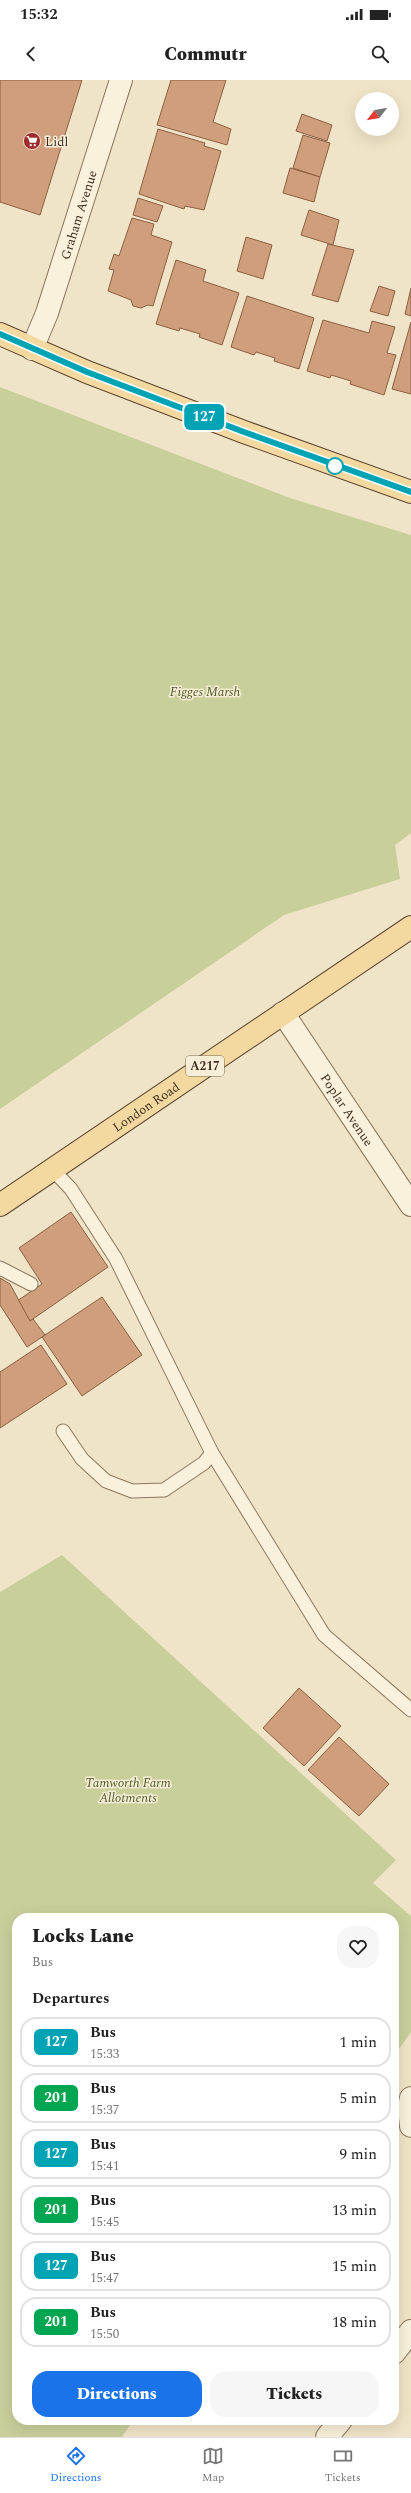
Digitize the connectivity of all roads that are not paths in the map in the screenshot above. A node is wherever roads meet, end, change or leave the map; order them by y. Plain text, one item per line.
1 (121, 80) edge
2 (0, 334) edge
3 (32, 349) junction
4 (411, 492) edge
5 (411, 927) edge
6 (283, 1013) junction
7 (52, 1169) junction
8 (0, 1205) edge
9 (411, 1205) edge
10 (0, 1268) edge
11 (31, 1284) dead end
12 (63, 1431) dead end
13 (212, 1453) junction
14 (411, 1710) edge
15 (411, 2098) edge
16 (411, 2126) edge
17 (411, 2331) edge
18 (399, 2346) edge
19 (337, 2425) edge
20 (327, 2437) edge

1 - 3 street, Graham Avenue
2 - 3 main road
3 - 4 main road
5 - 6 main road, London Road / A217
6 - 7 main road, London Road / A217
6 - 9 street, Poplar Avenue
7 - 8 main road, London Road / A217
7 - 13 lane
10 - 11 lane
12 - 13 lane
13 - 14 lane
15 - 16 street
17 - 18 street
19 - 20 street

